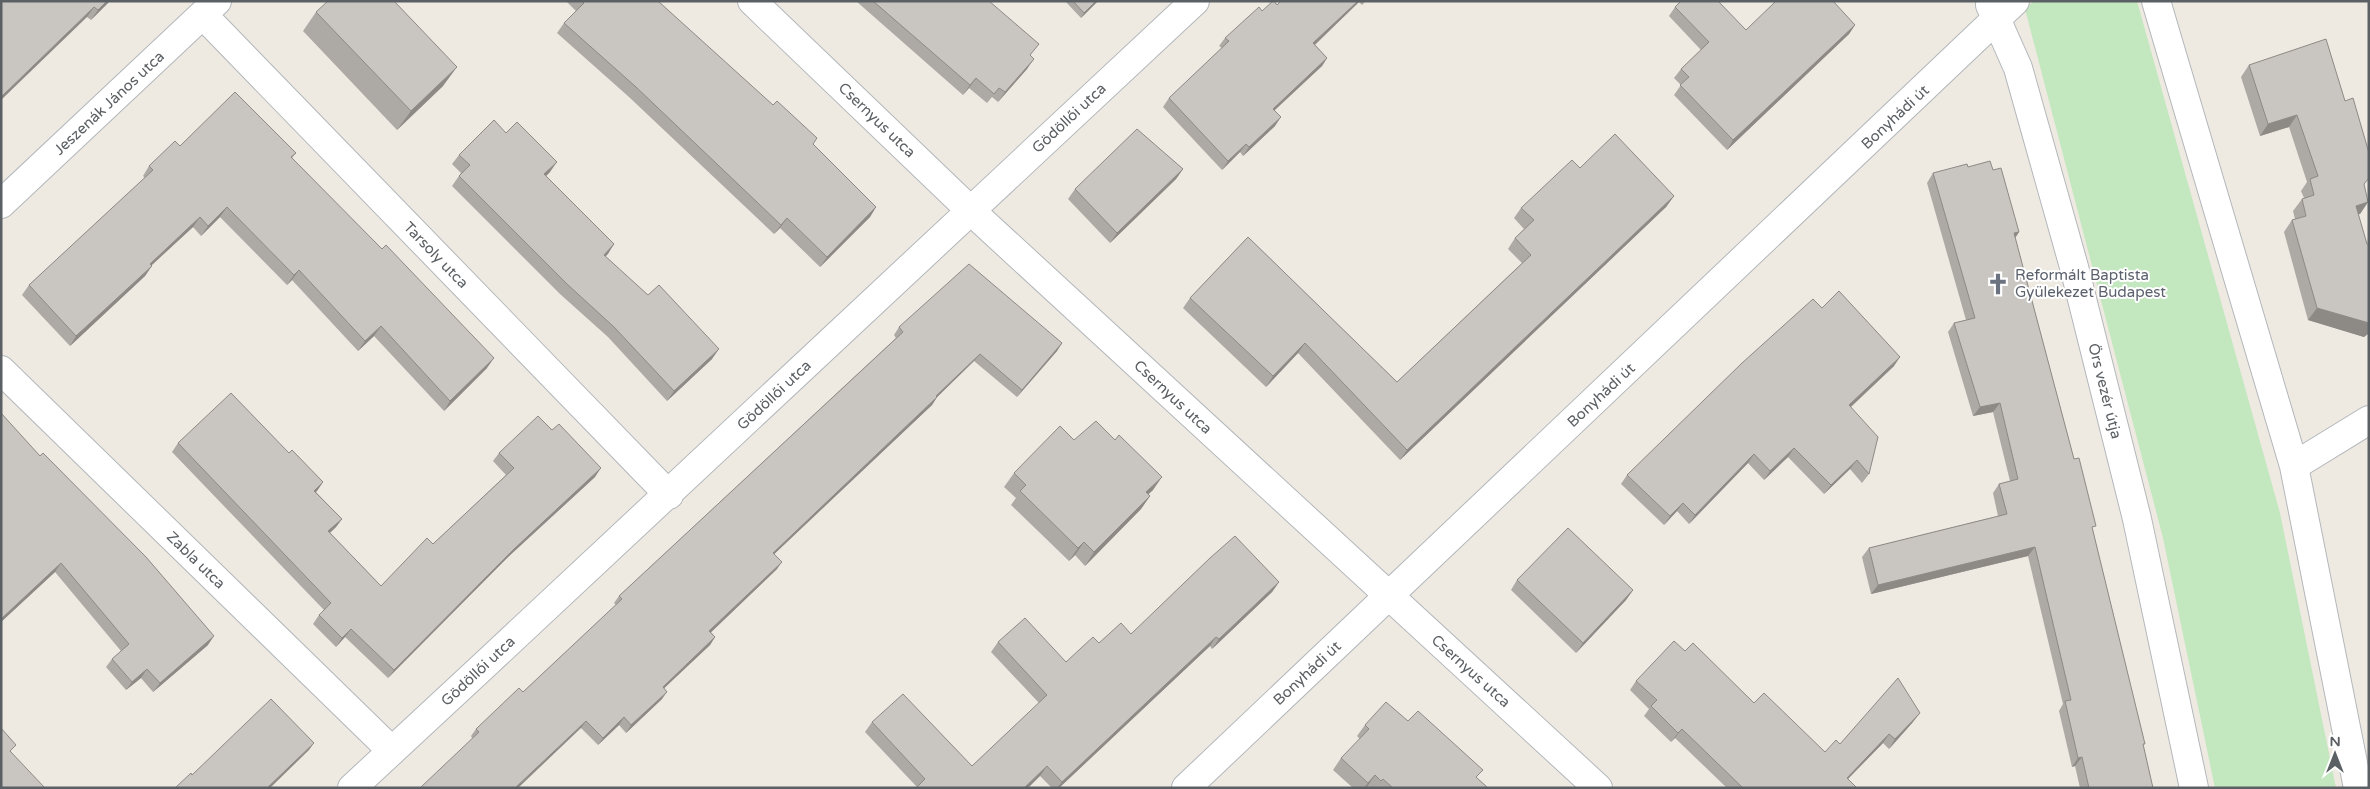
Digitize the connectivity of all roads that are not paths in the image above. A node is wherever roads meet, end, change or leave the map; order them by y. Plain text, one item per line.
1 (752, 1) edge
2 (1195, 1) edge
3 (2156, 1) edge
4 (2000, 7) edge
5 (210, 8) edge
6 (1, 204) edge
7 (970, 210) junction
8 (1, 370) edge
9 (2369, 420) edge
10 (2294, 466) junction
11 (669, 495) junction
12 (1388, 596) junction
13 (392, 751) junction
14 (352, 788) edge
15 (1186, 788) edge
16 (1598, 788) edge
17 (2194, 788) edge
18 (2358, 788) edge

1 - 7 street, Csernyus utca
2 - 7 street, Gödöllői utca
3 - 10 street
4 - 12 street, Bonyhádi út
4 - 17 street, Örs vezér útja
5 - 6 street, Jeszenák János utca
5 - 11 street, Tarsoly utca
7 - 11 street, Gödöllői utca
7 - 12 street, Csernyus utca
8 - 13 street, Zabla utca
9 - 10 street
10 - 18 street
11 - 13 street, Gödöllői utca
12 - 15 street, Bonyhádi út
12 - 16 street, Csernyus utca
13 - 14 street, Gödöllői utca

